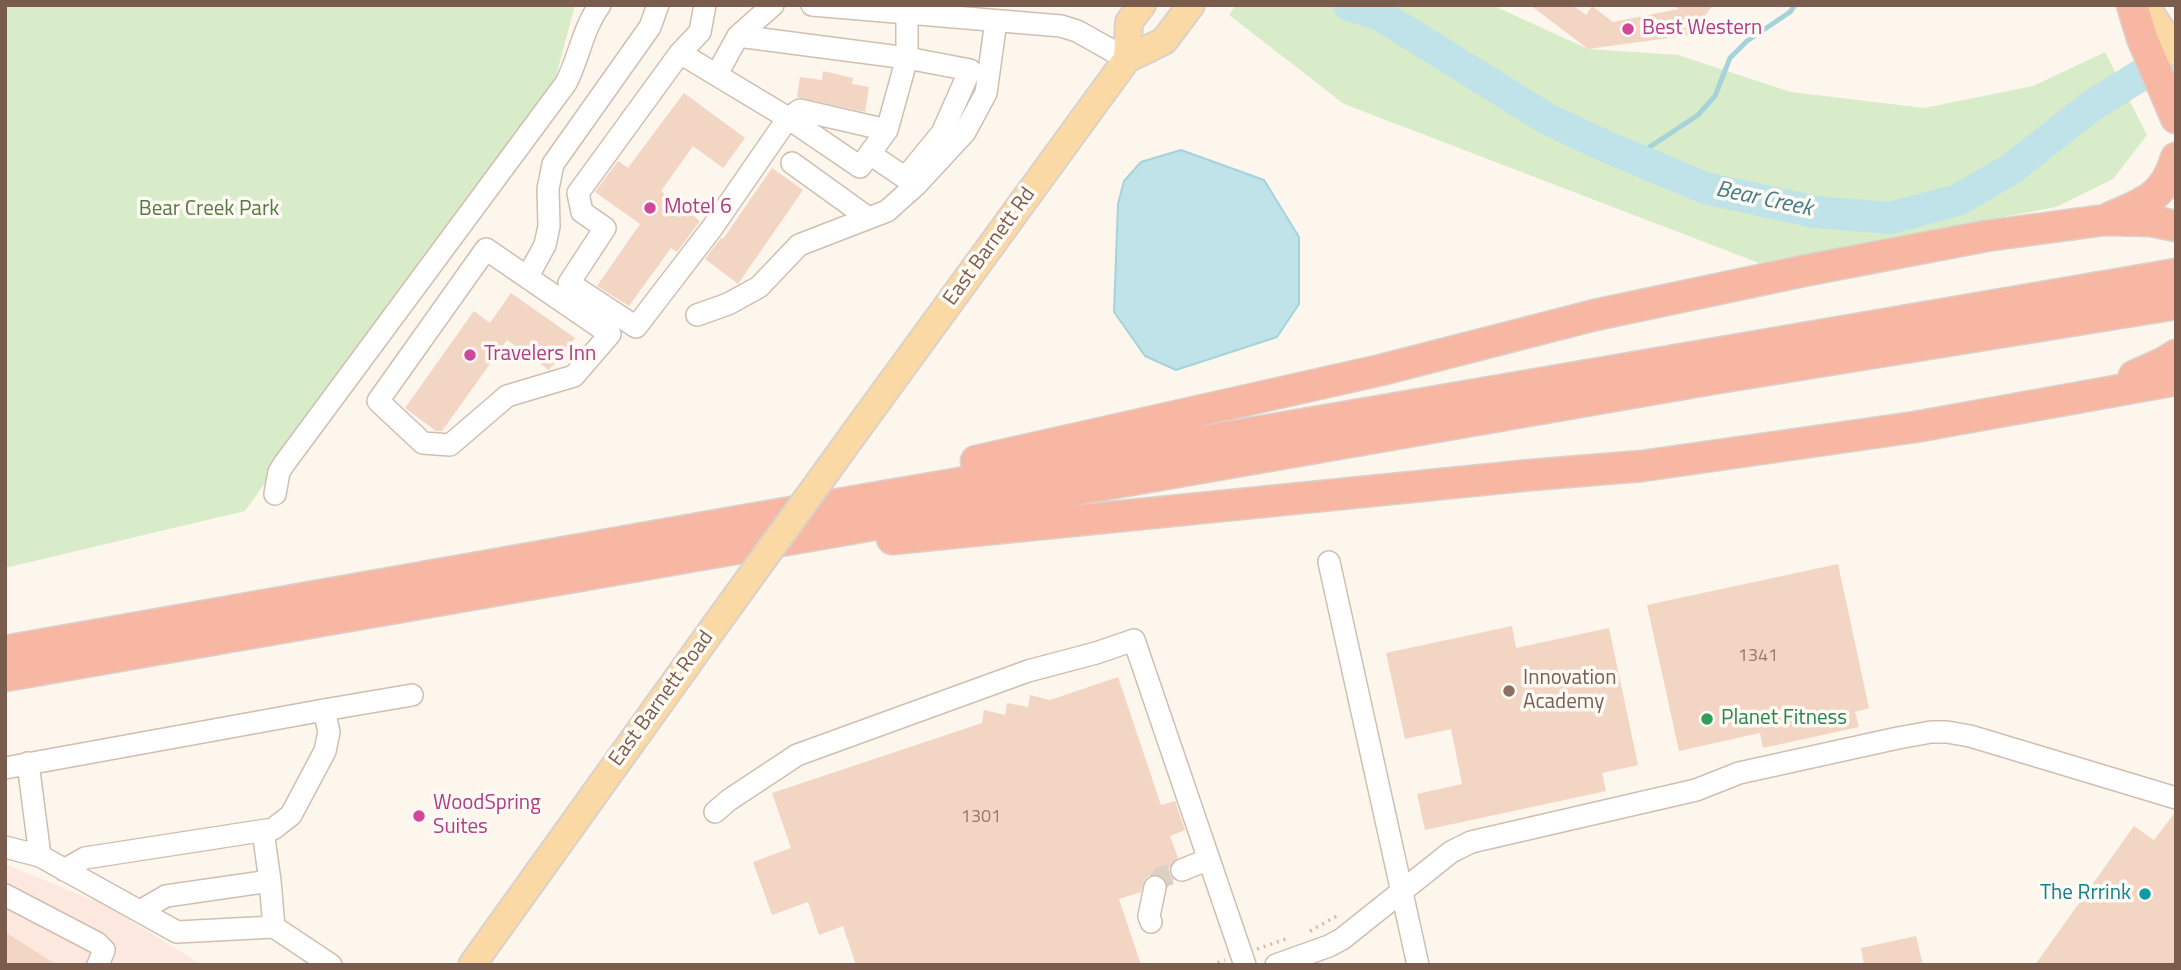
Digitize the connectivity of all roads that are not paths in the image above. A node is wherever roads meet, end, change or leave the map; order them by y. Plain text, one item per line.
1 (600, 5) edge
2 (658, 5) edge
3 (705, 5) edge
4 (773, 5) edge
5 (812, 5) edge
6 (1142, 5) edge
7 (2132, 5) edge
8 (2145, 5) edge
9 (1187, 10) edge
10 (907, 13) junction
11 (996, 20) junction
12 (738, 36) junction
13 (2176, 52) edge
14 (680, 53) junction
15 (907, 58) junction
16 (1127, 60) junction
17 (717, 74) junction
18 (788, 118) junction
19 (2176, 118) edge
20 (887, 130) junction
21 (870, 154) junction
22 (2176, 158) edge
23 (792, 163) dead end
24 (910, 182) junction
25 (867, 217) junction
26 (2105, 220) junction
27 (2176, 226) edge
28 (2176, 274) edge
29 (528, 276) junction
30 (2176, 304) edge
31 (697, 315) dead end
32 (2176, 355) edge
33 (2176, 380) edge
34 (2068, 400) junction
35 (853, 435) joint
36 (275, 494) dead end
37 (745, 520) junction
38 (722, 552) junction
39 (1329, 562) dead end
40 (5, 651) edge
41 (5, 676) edge
42 (412, 695) dead end
43 (324, 710) junction
44 (28, 764) junction
45 (5, 768) edge
46 (2176, 797) edge
47 (715, 812) dead end
48 (263, 831) junction
49 (5, 847) edge
50 (40, 856) junction
51 (1209, 859) junction
52 (64, 870) junction
53 (1182, 870) tunnel mouth
54 (270, 881) junction
55 (1155, 887) dead end
56 (1402, 891) junction
57 (5, 895) edge
58 (140, 911) junction
59 (1150, 922) dead end
60 (274, 927) junction
61 (1243, 958) edge
62 (98, 965) edge
63 (331, 965) edge
64 (472, 965) edge
65 (1276, 965) edge
66 (1418, 965) edge

1 - 36 street
2 - 29 street
3 - 14 street
4 - 12 street
5 - 10 street
6 - 16 main road
7 - 19 highway
8 - 13 main road
9 - 16 main road, East Barnett Rd
10 - 11 street
10 - 15 street
11 - 16 street
11 - 24 street
12 - 15 street
12 - 17 street
14 - 17 street
14 - 18 street
15 - 20 street
15 - 24 street
16 - 35 main road, East Barnett Rd
17 - 18 street
18 - 20 street
18 - 21 street
20 - 21 street
21 - 24 street
22 - 26 highway
23 - 25 street
24 - 25 street
25 - 31 street
26 - 27 highway
26 - 37 highway
28 - 37 highway
29 - 29 street
30 - 38 highway
32 - 34 highway
33 - 34 highway
34 - 38 highway
35 - 64 main road, East Barnett Road, bridge
37 - 40 highway
38 - 41 highway
39 - 56 street
42 - 43 street
43 - 44 street
43 - 48 street
44 - 45 street
44 - 50 street
46 - 56 street
47 - 51 street
48 - 52 street
48 - 54 street
49 - 50 street
50 - 52 street
51 - 53 street
51 - 61 street
52 - 58 street
54 - 58 street
54 - 60 street
55 - 59 street
56 - 65 street
56 - 66 street
57 - 62 street
58 - 60 street
60 - 63 street

